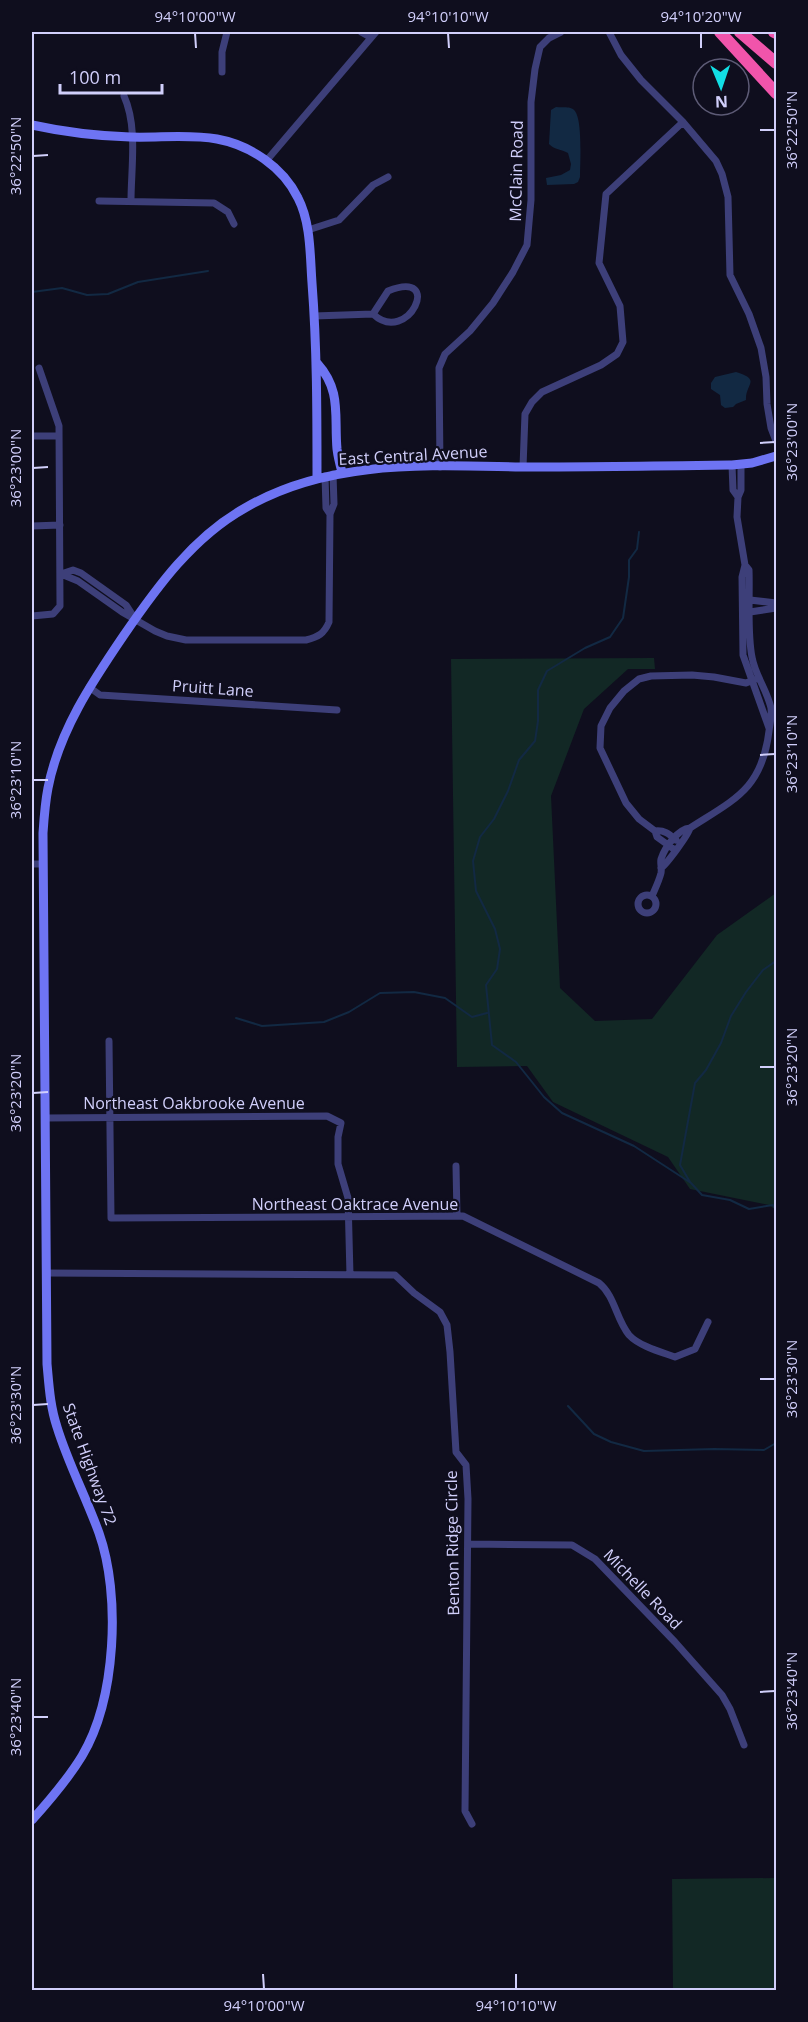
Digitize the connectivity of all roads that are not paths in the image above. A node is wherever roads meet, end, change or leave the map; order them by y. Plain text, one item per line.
1 (228, 32) edge
2 (361, 32) edge
3 (561, 32) edge
4 (609, 32) edge
5 (720, 32) edge
6 (740, 32) edge
7 (373, 34) edge
8 (777, 63) edge
9 (222, 72) dead end
10 (777, 93) edge
11 (124, 96) dead end
12 (683, 122) junction
13 (32, 125) edge
14 (132, 137) junction
15 (267, 160) junction
16 (388, 177) dead end
17 (99, 201) dead end
18 (131, 201) junction
19 (234, 224) dead end
20 (308, 230) junction
21 (373, 314) junction
22 (314, 316) junction
23 (317, 363) junction
24 (39, 368) dead end
25 (32, 436) edge
26 (59, 436) junction
27 (777, 441) edge
28 (777, 456) edge
29 (736, 465) junction
30 (440, 466) junction
31 (524, 467) junction
32 (329, 475) junction
33 (60, 525) junction
34 (32, 526) edge
35 (745, 565) junction
36 (61, 574) junction
37 (750, 600) junction
38 (777, 603) edge
39 (777, 608) edge
40 (750, 612) junction
41 (32, 616) edge
42 (135, 619) junction
43 (755, 680) junction
44 (89, 687) junction
45 (79, 705) joint
46 (337, 710) dead end
47 (675, 844) junction
48 (32, 864) edge
49 (42, 864) junction
50 (652, 896) dead end
51 (109, 1041) dead end
52 (110, 1117) junction
53 (46, 1118) junction
54 (456, 1166) dead end
55 (349, 1216) junction
56 (457, 1216) junction
57 (46, 1273) junction
58 (350, 1275) junction
59 (708, 1322) dead end
60 (469, 1544) junction
61 (744, 1745) dead end
62 (32, 1820) edge
63 (472, 1824) dead end

1 - 9 street
2 - 7 street
3 - 30 street, McClain Road
4 - 12 street
5 - 10 highway
6 - 8 highway
7 - 15 street
11 - 14 street
12 - 27 street
12 - 31 street
13 - 14 main road
14 - 15 main road
14 - 18 street
15 - 20 main road
16 - 20 street
17 - 18 street
18 - 19 street
20 - 22 main road
21 - 21 street
21 - 22 street
22 - 23 main road
23 - 32 main road
23 - 32 main road
24 - 26 street
25 - 26 street
26 - 33 street
28 - 29 main road, East Central Avenue
29 - 31 main road, East Central Avenue
29 - 35 street
30 - 31 main road, East Central Avenue
30 - 32 main road, East Central Avenue
32 - 42 main road, East Central Avenue
32 - 42 street
33 - 34 street
33 - 36 street
35 - 37 street
35 - 43 street
36 - 41 street
36 - 42 street
37 - 38 street
37 - 40 street
39 - 40 street
40 - 43 street
42 - 44 main road, East Central Avenue
43 - 47 street
43 - 47 street
44 - 45 main road, East Central Avenue
44 - 46 street, Pruitt Lane
45 - 49 main road, State Highway 72
47 - 50 street
48 - 49 street
49 - 53 main road, State Highway 72
51 - 52 street
52 - 53 street, Northeast Oakbrooke Avenue
52 - 55 street, Northeast Oakbrooke Avenue
52 - 55 street, Northeast Oaktrace Avenue
53 - 57 main road, State Highway 72
54 - 56 street
55 - 56 street, Northeast Oaktrace Avenue
55 - 58 street
56 - 59 street, Northeast Oaktrace Avenue
57 - 58 street, Benton Ridge Circle
57 - 62 main road, State Highway 72
58 - 60 street, Benton Ridge Circle
60 - 61 street, Michelle Road
60 - 63 street, Benton Ridge Circle

